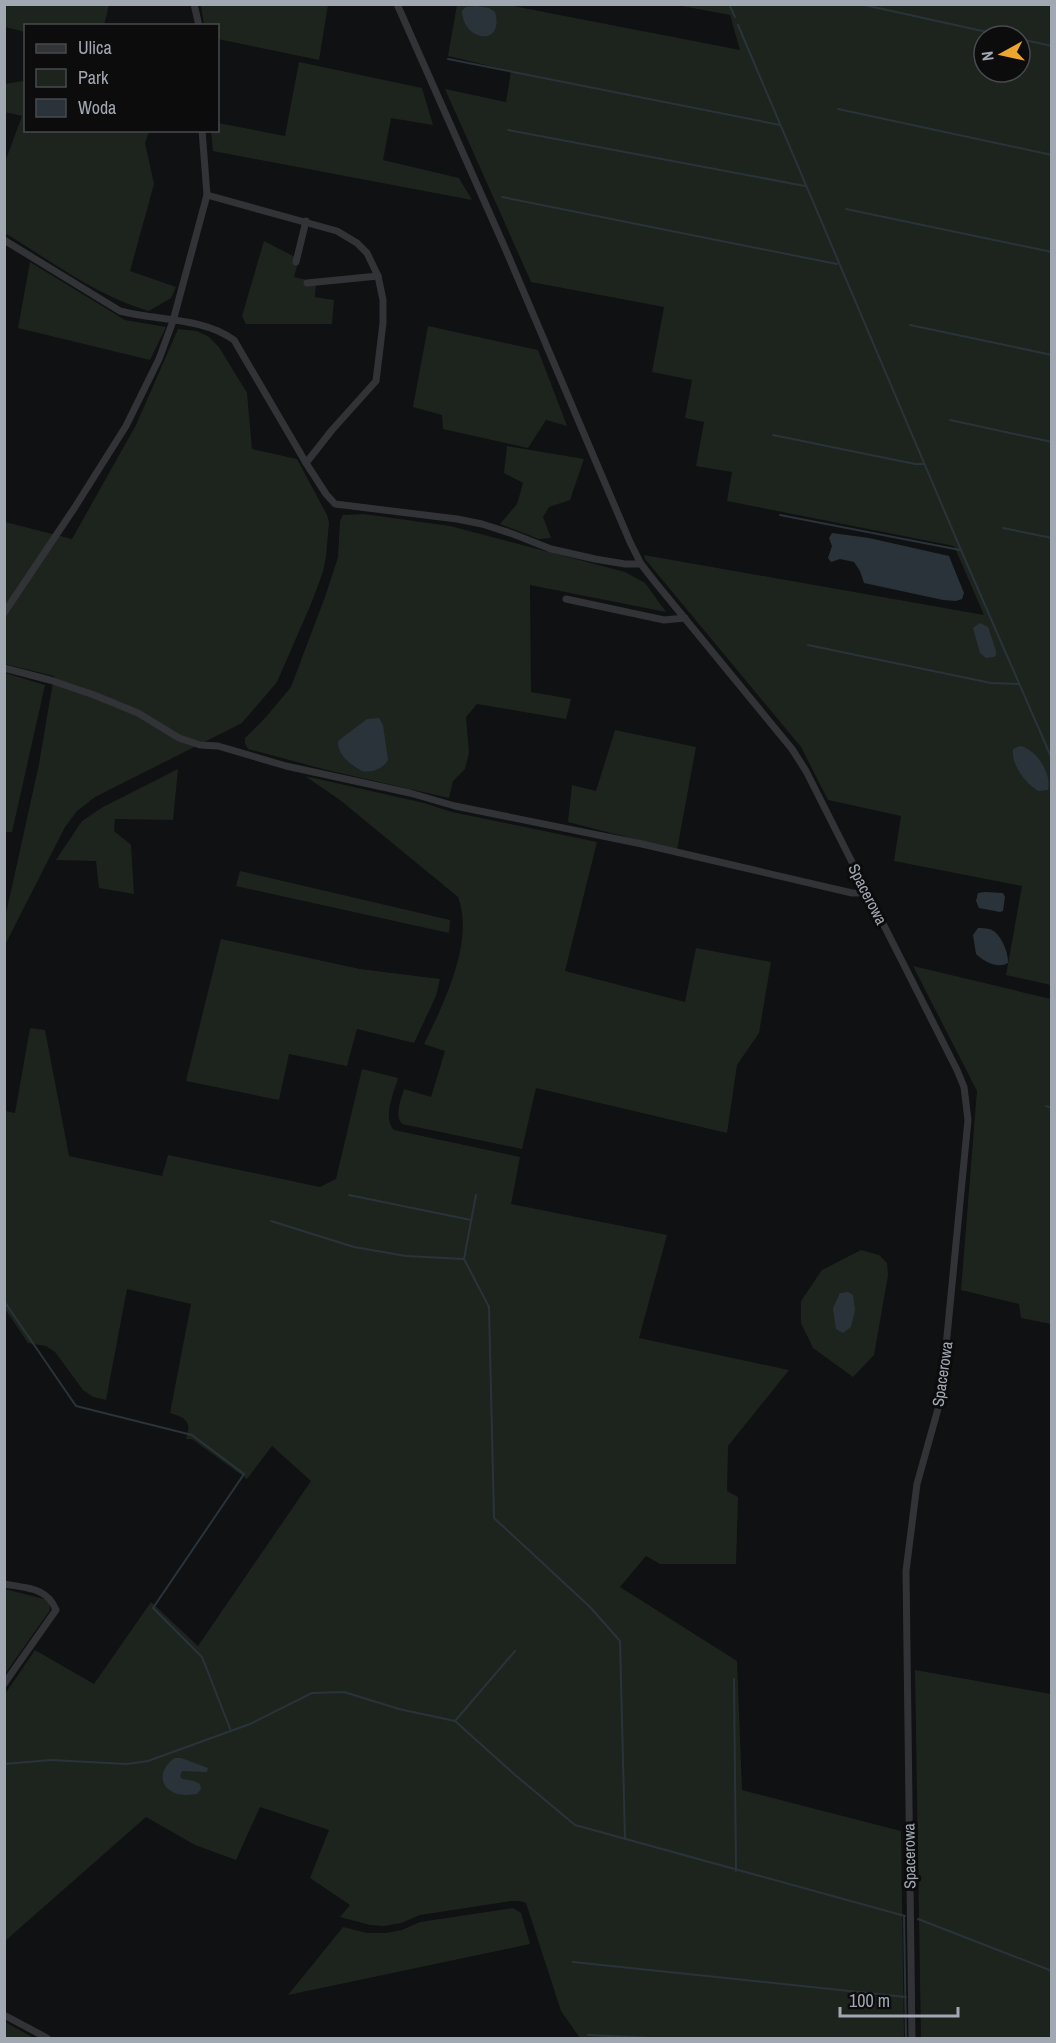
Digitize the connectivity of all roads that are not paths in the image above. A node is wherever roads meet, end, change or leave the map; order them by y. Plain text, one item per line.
1 (194, 4) edge
2 (397, 4) edge
3 (199, 24) edge
4 (202, 132) edge
5 (207, 195) junction
6 (306, 221) junction
7 (4, 240) edge
8 (296, 262) dead end
9 (378, 276) junction
10 (307, 284) dead end
11 (173, 321) junction
12 (306, 463) junction
13 (641, 564) junction
14 (566, 599) dead end
15 (4, 613) edge
16 (685, 618) junction
17 (4, 668) edge
18 (867, 893) junction
19 (4, 1584) edge
20 (4, 1684) edge
21 (4, 2015) edge
22 (47, 2038) edge
23 (912, 2038) edge

1 - 3 street
2 - 13 street, Spacerowa
4 - 5 street
5 - 6 street
5 - 11 street
6 - 8 street
6 - 9 street
7 - 11 street
9 - 10 street
9 - 12 street
11 - 12 street
11 - 15 street
12 - 13 street
13 - 16 street, Spacerowa
14 - 16 street
16 - 18 street, Spacerowa
17 - 18 street
18 - 23 street, Spacerowa
19 - 20 street
21 - 22 street

